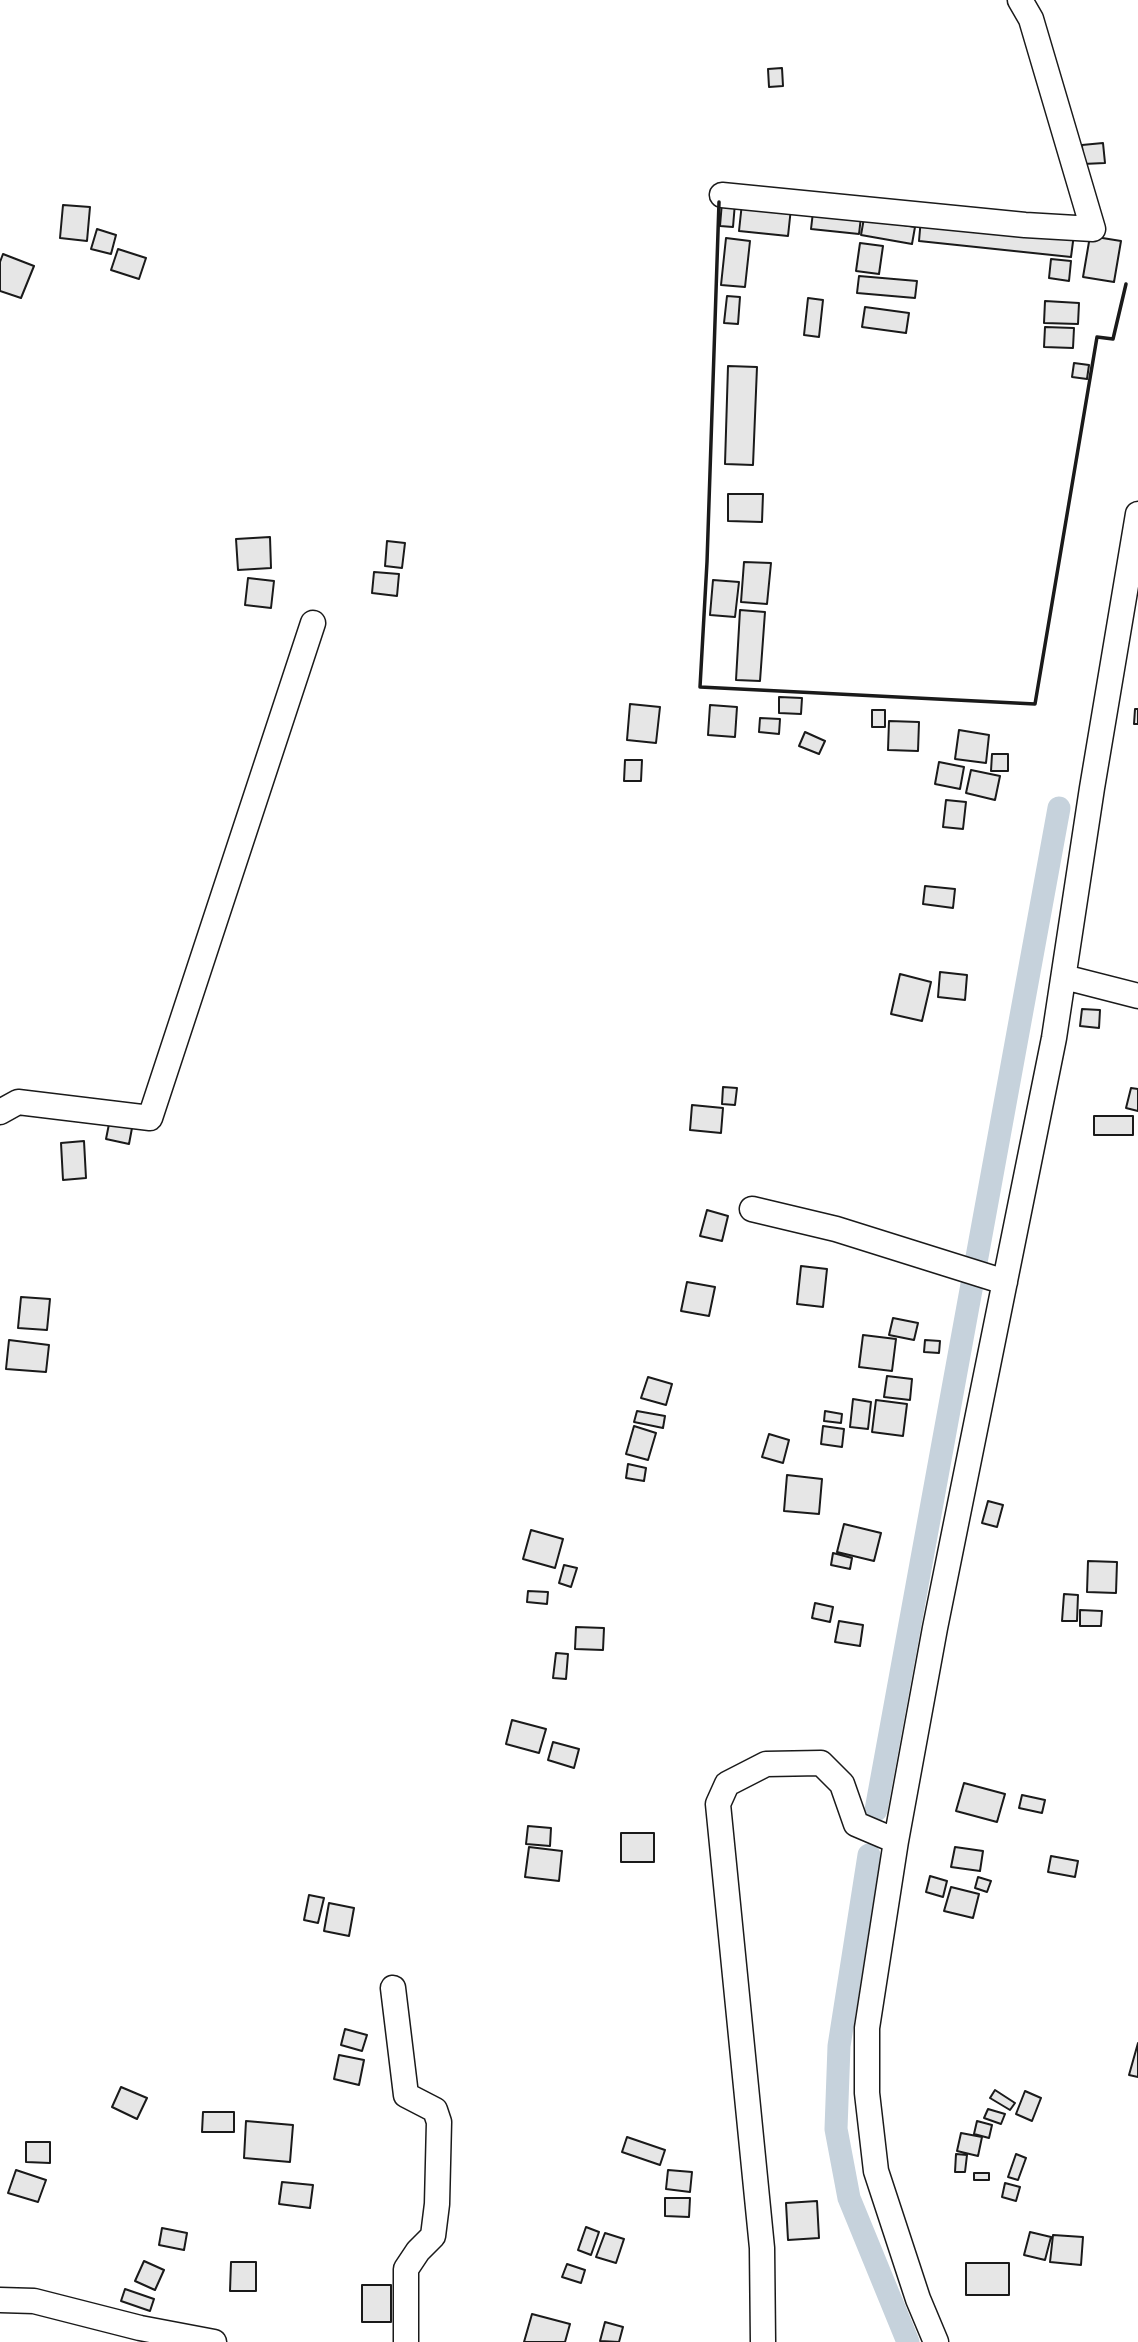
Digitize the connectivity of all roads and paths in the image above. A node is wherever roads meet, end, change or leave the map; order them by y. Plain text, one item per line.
1 (1020, 0) edge
2 (722, 195) dead end
3 (1138, 514) edge
4 (313, 623) dead end
5 (1064, 977) junction
6 (1138, 996) edge
7 (0, 1112) edge
8 (752, 1209) dead end
9 (995, 1279) junction
10 (896, 1840) junction
11 (393, 1988) dead end
12 (0, 2300) edge
13 (214, 2342) edge
14 (406, 2342) edge
15 (763, 2342) edge
16 (936, 2342) edge

1 - 2 street
3 - 5 street
4 - 7 street
5 - 6 street
5 - 9 street
8 - 9 street
9 - 10 street
10 - 15 street
10 - 16 street
11 - 14 street
12 - 13 street

